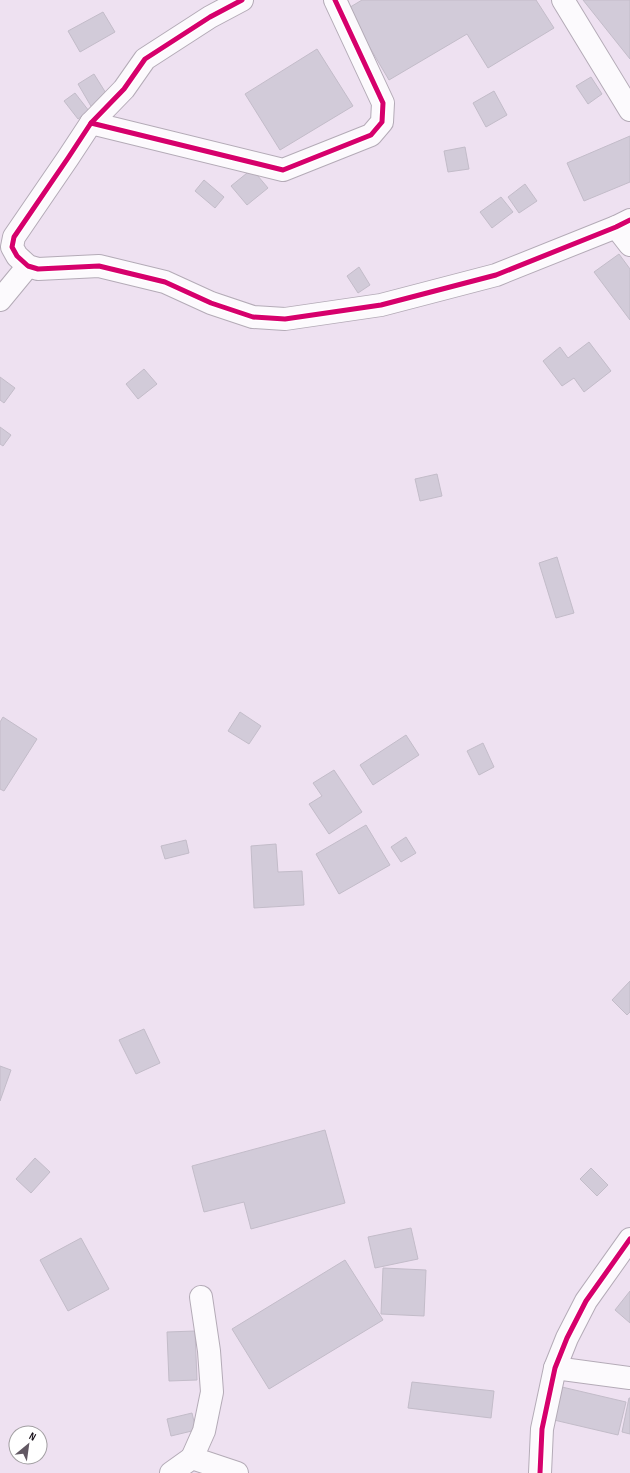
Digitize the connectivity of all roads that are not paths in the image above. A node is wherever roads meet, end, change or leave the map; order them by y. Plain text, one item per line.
1 (242, 0) edge
2 (335, 0) edge
3 (563, 0) edge
4 (629, 108) edge
5 (91, 123) junction
6 (623, 223) edge
7 (630, 245) edge
8 (28, 266) junction
9 (0, 300) edge
10 (630, 1239) edge
11 (201, 1297) dead end
12 (555, 1368) junction
13 (630, 1378) edge
14 (192, 1458) junction
15 (171, 1473) edge
16 (237, 1473) edge
17 (540, 1473) edge

1 - 5 street
2 - 5 street
3 - 4 street
5 - 8 street
6 - 7 street
6 - 8 street
8 - 9 street
10 - 12 street
11 - 14 street
12 - 13 street
12 - 17 street
14 - 15 street
14 - 16 street

